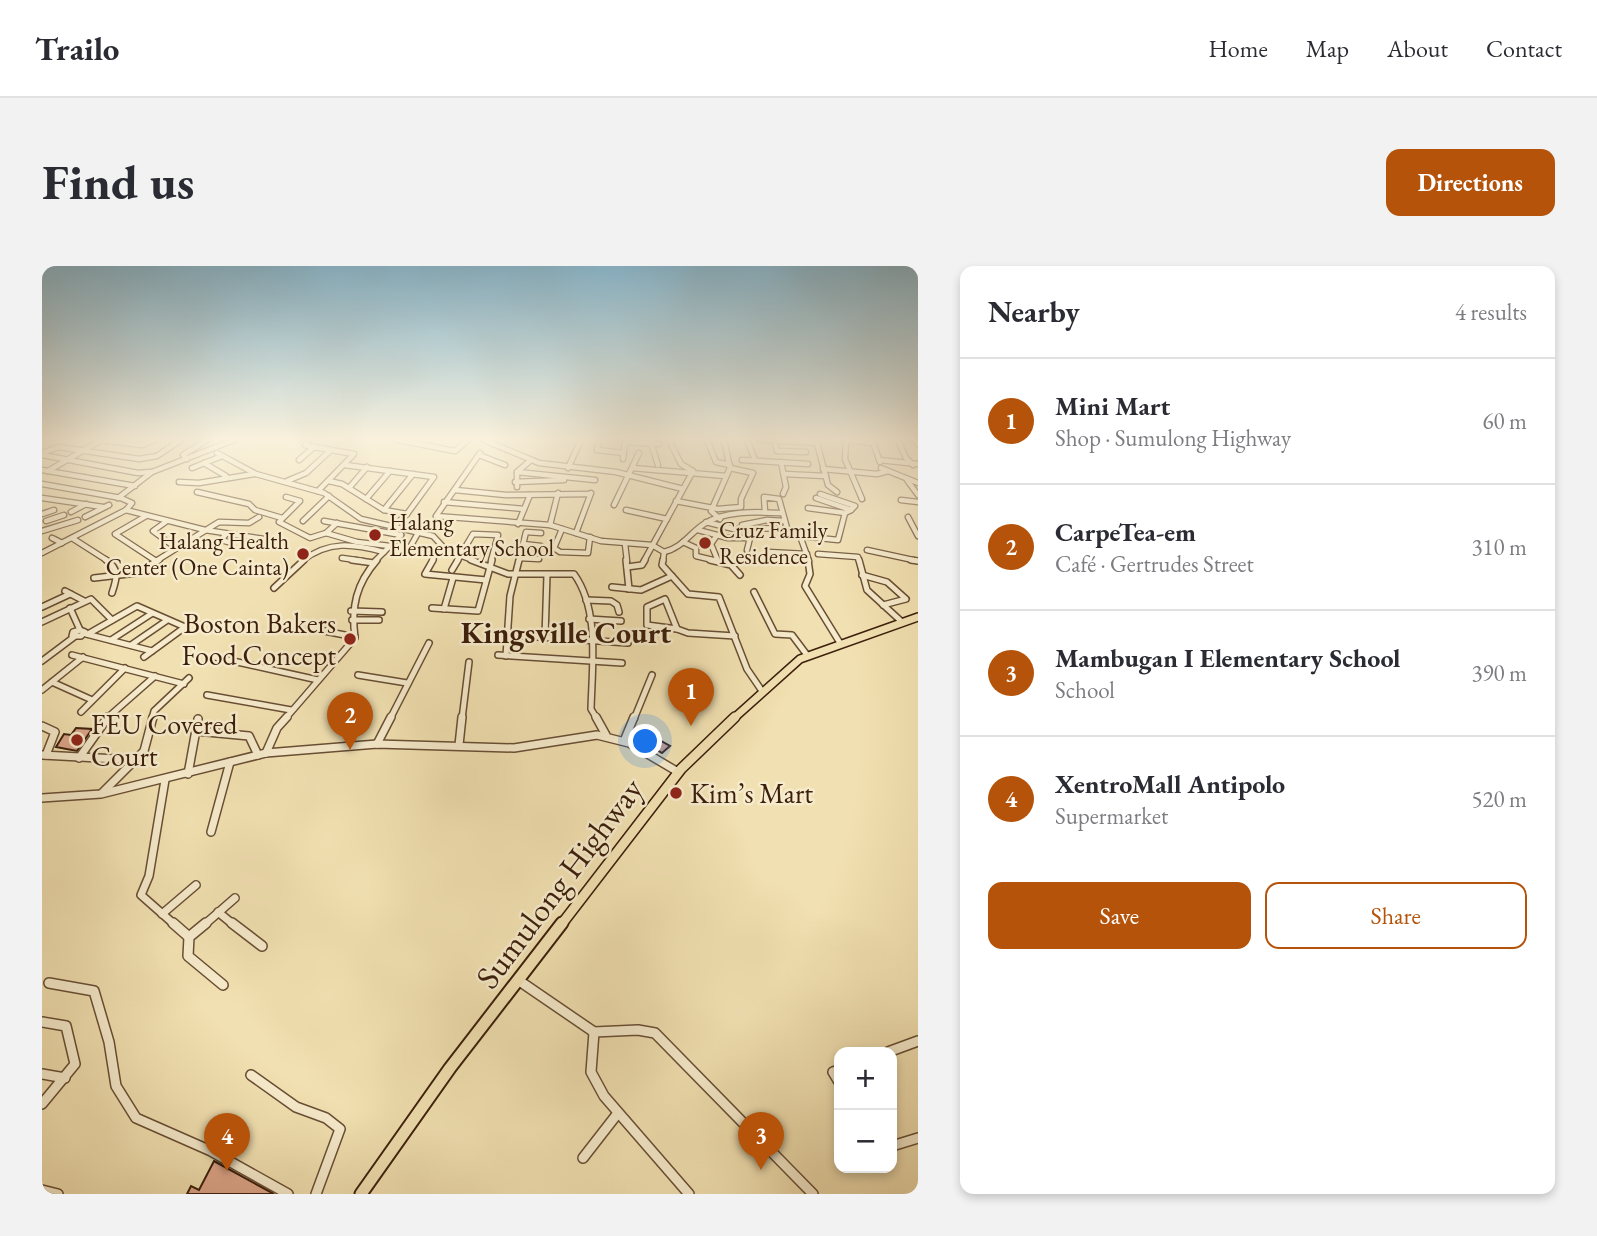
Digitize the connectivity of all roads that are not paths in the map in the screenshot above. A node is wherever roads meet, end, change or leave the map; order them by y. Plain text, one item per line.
1 (117, 483) edge
2 (138, 483) edge
3 (293, 483) edge
4 (327, 483) edge
5 (336, 483) edge
6 (353, 483) edge
7 (379, 483) edge
8 (406, 483) edge
9 (429, 483) edge
10 (459, 483) edge
11 (623, 483) edge
12 (658, 483) edge
13 (686, 483) edge
14 (722, 483) edge
15 (748, 483) edge
16 (785, 483) edge
17 (828, 483) edge
18 (855, 483) edge
19 (42, 484) edge
20 (135, 486) junction
21 (349, 488) junction
22 (455, 489) junction
23 (683, 489) junction
24 (318, 491) junction
25 (197, 492) dead end
26 (837, 492) dead end
27 (558, 493) junction
28 (783, 494) dead end
29 (530, 495) junction
30 (329, 496) junction
31 (818, 496) dead end
32 (286, 497) dead end
33 (42, 498) edge
34 (118, 498) junction
35 (366, 499) junction
36 (862, 499) dead end
37 (901, 500) dead end
38 (676, 501) junction
39 (444, 502) junction
40 (918, 502) edge
41 (86, 504) junction
42 (614, 505) dead end
43 (711, 507) junction
44 (808, 508) dead end
45 (524, 509) junction
46 (54, 510) dead end
47 (126, 510) junction
48 (384, 510) junction
49 (626, 510) dead end
50 (71, 512) dead end
51 (765, 512) junction
52 (781, 513) junction
53 (845, 513) junction
54 (407, 514) junction
55 (64, 515) dead end
56 (146, 516) junction
57 (43, 517) edge
58 (85, 517) dead end
59 (259, 517) dead end
60 (908, 517) dead end
61 (282, 518) junction
62 (667, 519) junction
63 (720, 519) junction
64 (78, 520) dead end
65 (167, 521) junction
66 (303, 521) dead end
67 (324, 521) dead end
68 (784, 521) junction
69 (706, 522) junction
70 (337, 523) junction
71 (517, 524) junction
72 (550, 525) junction
73 (394, 526) junction
74 (55, 527) junction
75 (562, 528) junction
76 (727, 528) junction
77 (205, 530) junction
78 (698, 530) junction
79 (42, 531) edge
80 (326, 533) junction
81 (418, 533) junction
82 (541, 533) dead end
83 (576, 533) junction
84 (226, 534) junction
85 (717, 536) junction
86 (918, 536) edge
87 (590, 537) junction
88 (52, 538) dead end
89 (72, 538) junction
90 (271, 540) dead end
91 (229, 542) dead end
92 (683, 542) junction
93 (62, 543) junction
94 (523, 544) junction
95 (625, 544) junction
96 (652, 545) junction
97 (390, 546) junction
98 (541, 546) dead end
99 (176, 548) junction
100 (409, 549) dead end
101 (747, 550) dead end
102 (867, 551) dead end
103 (42, 552) edge
104 (384, 552) junction
105 (664, 552) junction
106 (768, 552) dead end
107 (436, 553) dead end
108 (807, 554) junction
109 (818, 554) dead end
110 (460, 555) junction
111 (342, 558) dead end
112 (519, 558) junction
113 (539, 559) dead end
114 (156, 561) junction
115 (918, 561) edge
116 (718, 562) junction
117 (374, 563) junction
118 (489, 566) junction
119 (627, 567) junction
120 (452, 570) dead end
121 (514, 575) junction
122 (547, 575) junction
123 (740, 575) dead end
124 (862, 575) junction
125 (118, 576) junction
126 (672, 576) junction
127 (94, 578) dead end
128 (453, 578) junction
129 (486, 580) junction
130 (612, 587) dead end
131 (274, 588) dead end
132 (629, 589) junction
133 (754, 592) dead end
134 (112, 593) dead end
135 (586, 600) junction
136 (84, 601) junction
137 (883, 605) junction
138 (42, 607) edge
139 (70, 608) junction
140 (432, 608) dead end
141 (444, 609) junction
142 (351, 611) junction
143 (382, 612) dead end
144 (619, 612) dead end
145 (151, 614) junction
146 (918, 617) edge
147 (112, 620) junction
148 (352, 620) junction
149 (379, 620) dead end
150 (589, 620) junction
151 (166, 621) junction
152 (621, 621) dead end
153 (42, 622) edge
154 (902, 622) junction
155 (309, 628) dead end
156 (677, 629) junction
157 (84, 632) junction
158 (508, 635) junction
159 (735, 636) junction
160 (355, 637) junction
161 (545, 637) junction
162 (111, 640) junction
163 (592, 640) junction
164 (429, 643) dead end
165 (628, 643) dead end
166 (840, 643) junction
167 (131, 645) junction
168 (152, 651) junction
169 (72, 654) dead end
170 (498, 655) dead end
171 (807, 655) junction
172 (506, 656) junction
173 (44, 657) edge
174 (83, 657) junction
175 (144, 657) dead end
176 (215, 657) dead end
177 (592, 661) junction
178 (468, 662) dead end
179 (622, 663) dead end
180 (125, 668) junction
181 (652, 675) dead end
182 (155, 676) junction
183 (358, 676) dead end
184 (318, 680) junction
185 (52, 682) junction
186 (407, 683) junction
187 (42, 690) edge
188 (762, 691) junction
189 (207, 695) dead end
190 (92, 700) junction
191 (291, 710) junction
192 (81, 712) dead end
193 (198, 719) dead end
194 (42, 726) edge
195 (196, 731) junction
196 (606, 735) junction
197 (624, 741) junction
198 (377, 744) junction
199 (458, 745) junction
200 (262, 754) junction
201 (44, 755) edge
202 (79, 758) junction
203 (136, 760) junction
204 (230, 762) junction
205 (678, 772) junction
206 (188, 774) junction
207 (165, 779) junction
208 (101, 794) junction
209 (42, 798) edge
210 (211, 832) dead end
211 (196, 885) dead end
212 (234, 898) dead end
213 (218, 912) junction
214 (162, 914) junction
215 (189, 937) junction
216 (262, 946) dead end
217 (518, 981) junction
218 (48, 983) dead end
219 (223, 985) dead end
220 (42, 1022) edge
221 (594, 1032) junction
222 (918, 1041) edge
223 (897, 1049) edge
224 (42, 1074) edge
225 (250, 1075) dead end
226 (65, 1078) junction
227 (42, 1104) edge
228 (618, 1113) junction
229 (918, 1138) edge
230 (897, 1144) edge
231 (583, 1158) dead end
232 (42, 1189) edge
233 (58, 1194) edge
234 (288, 1194) edge
235 (316, 1194) edge
236 (361, 1194) edge
237 (689, 1194) edge
238 (813, 1194) edge

1 - 20 street
2 - 20 street
3 - 24 street
4 - 24 street
5 - 21 street
6 - 21 street
7 - 35 street
8 - 48 street
9 - 54 street
10 - 22 street
11 - 42 street
12 - 23 street
13 - 23 street
14 - 43 street
15 - 43 street
16 - 28 street
17 - 26 street
18 - 36 street
19 - 34 street
20 - 34 street
21 - 35 street
22 - 29 street
22 - 39 street
23 - 38 street
24 - 30 street
25 - 61 street
27 - 29 street
27 - 72 street
27 - 83 street
29 - 45 street
30 - 66 street
30 - 73 street
31 - 53 street
32 - 61 street
33 - 41 street
34 - 47 street
35 - 48 street
37 - 40 street
38 - 43 street
38 - 62 street
39 - 45 street
39 - 71 street
41 - 50 street
41 - 58 street
43 - 63 street
44 - 53 street
45 - 71 street
46 - 57 street
47 - 56 street
47 - 89 street
48 - 54 street
49 - 62 street
51 - 52 street
51 - 52 street
51 - 63 street
52 - 68 street
53 - 108 street
54 - 73 street
55 - 57 street
56 - 65 street
56 - 114 street
57 - 74 street
59 - 77 street
60 - 86 street
61 - 80 street
62 - 96 street
63 - 69 street
64 - 74 street
65 - 77 street
65 - 99 street
67 - 70 street
68 - 76 street
68 - 76 street
69 - 76 street
69 - 78 street
70 - 80 street
70 - 97 street
71 - 72 street
72 - 75 street
73 - 81 street
74 - 79 street
75 - 83 street
75 - 87 street
77 - 84 street
77 - 99 street
78 - 85 street
78 - 92 street
80 - 97 street
81 - 100 street
81 - 110 street
82 - 94 street
83 - 87 street
84 - 90 street
84 - 91 street
85 - 101 street
85 - 116 street
87 - 95 street
88 - 93 street
89 - 93 street
89 - 125 street
92 - 105 street
92 - 116 street
93 - 103 street
94 - 98 street
94 - 112 street
95 - 96 street
95 - 119 street
96 - 105 street
96 - 119 street
97 - 104 street
99 - 114 street
102 - 115 street
104 - 117 street
104 - 131 street
105 - 126 street
106 - 108 street
107 - 128 street
108 - 166 street
109 - 124 street
110 - 118 street
110 - 118 street
110 - 120 street
111 - 117 street
112 - 113 street
112 - 121 street
114 - 125 street
116 - 123 street
117 - 142 street
118 - 121 street
118 - 129 street
119 - 132 street
121 - 122 street
121 - 158 street
122 - 135 street
122 - 161 street
124 - 137 street
124 - 137 street
125 - 127 street
125 - 134 street
126 - 132 street
126 - 159 street
128 - 129 street
128 - 141 street
129 - 141 street
130 - 132 street
133 - 171 street
135 - 144 street
135 - 150 street
136 - 138 street
136 - 139 street
136 - 147 street
137 - 154 street
139 - 153 street
139 - 157 street
140 - 141 street
142 - 143 street
142 - 148 street
145 - 147 street
145 - 151 street
145 - 162 street
146 - 154 main road, Sumulong Highway
147 - 157 street
148 - 149 street
148 - 160 street
150 - 152 street
150 - 163 street
151 - 167 street
151 - 168 street
154 - 166 main road, Sumulong Highway
155 - 160 street
156 - 156 street
156 - 159 street
157 - 162 street
157 - 173 street
158 - 161 street
158 - 172 street
159 - 188 street
160 - 184 street
161 - 163 street
162 - 167 street
163 - 165 street
163 - 177 street
164 - 186 street
166 - 171 main road, Sumulong Highway
167 - 168 street
168 - 175 street
169 - 174 street
170 - 172 street
171 - 188 main road, Sumulong Highway
172 - 177 street
174 - 180 street
174 - 185 street
176 - 184 street
177 - 179 street
177 - 196 street
178 - 199 street
180 - 182 street
180 - 190 street
181 - 197 street
182 - 202 street
182 - 203 street
183 - 186 street
184 - 191 street
185 - 187 street
185 - 190 street
186 - 198 street
188 - 205 main road, Sumulong Highway
189 - 191 street
190 - 192 street
191 - 200 street
193 - 195 street
194 - 201 street
195 - 200 street
195 - 206 street
196 - 197 street
196 - 199 street
197 - 205 street
198 - 199 street
198 - 200 street
200 - 204 street
201 - 202 street
202 - 203 street
203 - 208 street
204 - 206 street
204 - 210 street
205 - 217 main road, Sumulong Highway
206 - 207 street
207 - 208 street
207 - 214 street
208 - 209 street
211 - 214 street
212 - 213 street
213 - 215 street
213 - 216 street
214 - 215 street
215 - 219 street
217 - 221 street
217 - 236 main road, Sumulong Highway
218 - 234 street
220 - 226 street
221 - 228 street
221 - 238 street
222 - 223 street
224 - 226 street
225 - 235 street
226 - 227 street
228 - 231 street
228 - 237 street
229 - 230 street
232 - 233 street

